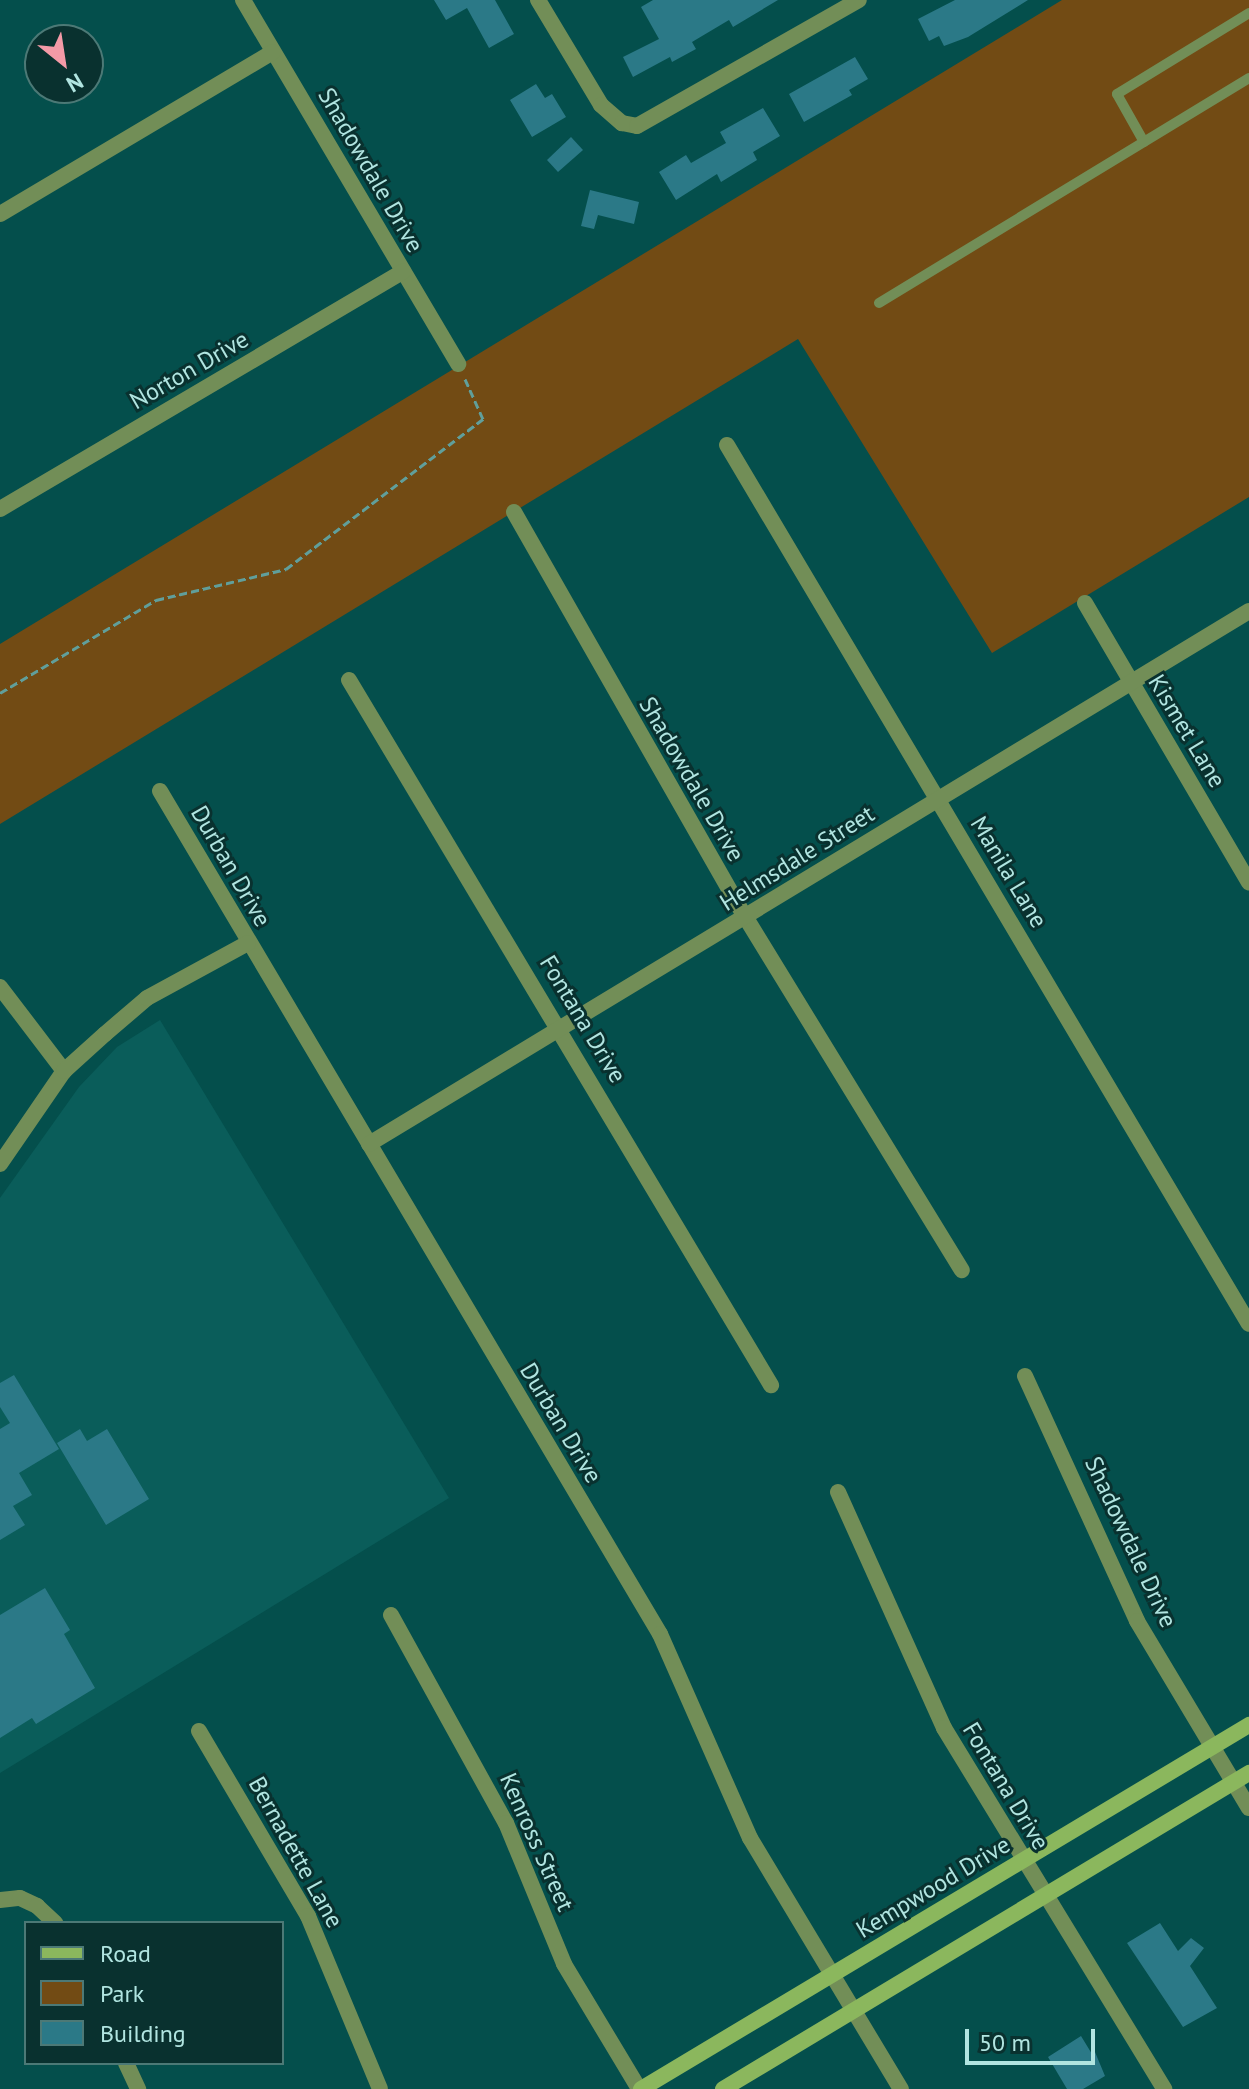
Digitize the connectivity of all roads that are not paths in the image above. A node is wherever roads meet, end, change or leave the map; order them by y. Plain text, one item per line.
1 (243, 0) edge
2 (538, 0) edge
3 (859, 0) edge
4 (1249, 13) edge
5 (273, 52) junction
6 (1249, 78) edge
7 (1144, 142) junction
8 (0, 214) edge
9 (403, 272) junction
10 (879, 303) dead end
11 (458, 364) road end
12 (727, 445) dead end
13 (0, 509) edge
14 (514, 512) dead end
15 (1085, 603) dead end
16 (1249, 611) edge
17 (349, 680) dead end
18 (1130, 682) junction
19 (160, 791) dead end
20 (937, 799) junction
21 (1249, 882) edge
22 (746, 918) junction
23 (248, 943) junction
24 (0, 987) edge
25 (562, 1029) junction
26 (64, 1071) junction
27 (369, 1144) junction
28 (0, 1164) edge
29 (962, 1270) dead end
30 (1249, 1324) edge
31 (1025, 1376) dead end
32 (771, 1385) dead end
33 (838, 1492) dead end
34 (391, 1615) dead end
35 (1249, 1725) edge
36 (199, 1731) dead end
37 (1214, 1747) junction
38 (1249, 1773) edge
39 (1233, 1782) junction
40 (1249, 1808) edge
41 (1023, 1862) junction
42 (1043, 1895) junction
43 (0, 1900) edge
44 (53, 1921) edge
45 (830, 1976) junction
46 (851, 2010) junction
47 (127, 2065) edge
48 (138, 2089) edge
49 (380, 2089) edge
50 (640, 2089) edge
51 (723, 2089) edge
52 (901, 2089) edge
53 (1164, 2089) edge

1 - 5 street, Shadowdale Drive
2 - 3 street
4 - 7 lane
5 - 8 street
5 - 9 street, Shadowdale Drive
6 - 7 lane
7 - 10 lane
9 - 11 street, Shadowdale Drive
9 - 13 street, Norton Drive
12 - 20 street, Manila Lane
14 - 22 street, Shadowdale Drive
15 - 18 street, Kismet Lane
16 - 18 street, Helmsdale Street
17 - 25 street, Fontana Drive
18 - 20 street, Helmsdale Street
18 - 21 street, Kismet Lane
19 - 23 street, Durban Drive
20 - 22 street, Helmsdale Street
20 - 30 street, Manila Lane
22 - 25 street, Helmsdale Street
22 - 29 street, Shadowdale Drive
23 - 26 street
23 - 27 street, Durban Drive
24 - 26 street
25 - 27 street, Helmsdale Street
25 - 32 street, Fontana Drive
26 - 28 street
27 - 45 street, Durban Drive
31 - 37 street, Shadowdale Drive
33 - 41 street, Fontana Drive
34 - 50 street, Kenross Street
35 - 37 main road, Kempwood Drive
36 - 49 street, Bernadette Lane
37 - 39 street, Shadowdale Drive
37 - 41 main road, Kempwood Drive
38 - 39 main road
39 - 40 street, Shadowdale Drive
39 - 42 main road
41 - 42 street, Fontana Drive
41 - 45 main road, Kempwood Drive
42 - 46 main road
42 - 53 street, Fontana Drive
43 - 44 street
45 - 46 street, Durban Drive
45 - 50 main road, Kempwood Drive
46 - 51 main road
46 - 52 street, Durban Drive
47 - 48 street

